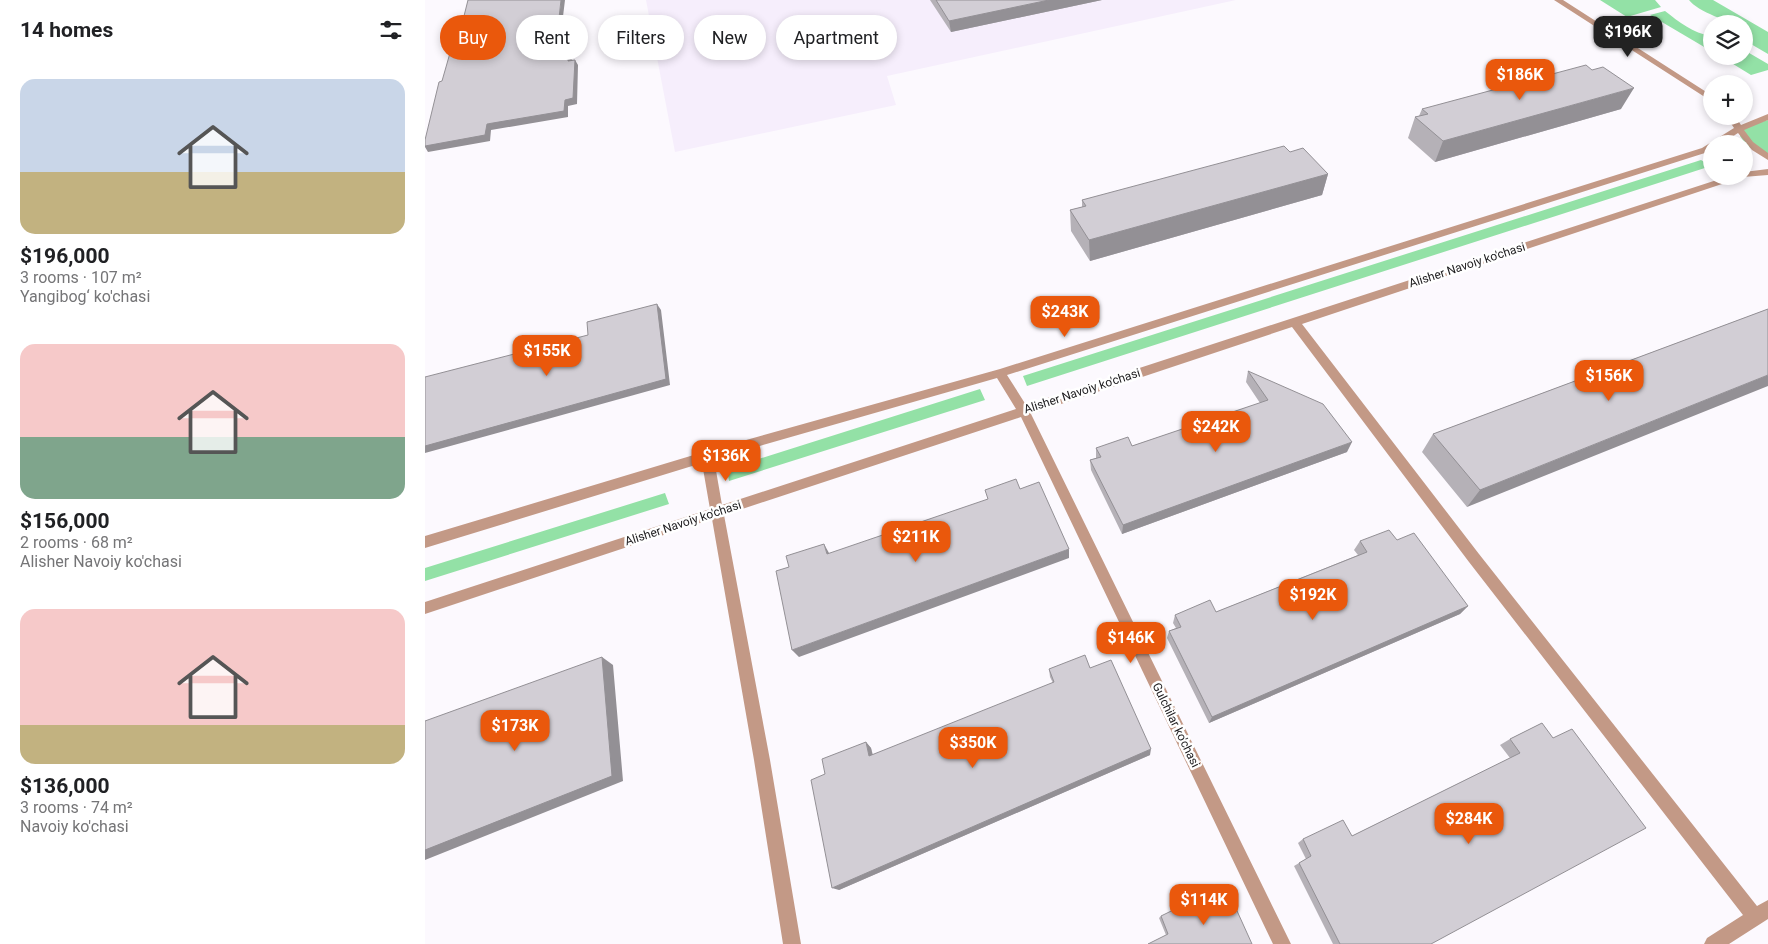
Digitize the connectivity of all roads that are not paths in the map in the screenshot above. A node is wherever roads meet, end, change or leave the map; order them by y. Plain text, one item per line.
1 (1558, 0) edge
2 (1703, 94) edge
3 (1768, 117) edge
4 (1738, 125) edge
5 (1740, 128) junction
6 (1729, 135) edge
7 (1703, 151) edge
8 (1768, 157) edge
9 (1768, 172) edge
10 (1753, 174) edge
11 (1712, 185) edge
12 (1294, 322) junction
13 (1000, 373) junction
14 (1023, 410) junction
15 (707, 456) junction
16 (717, 512) junction
17 (425, 542) edge
18 (425, 608) edge
19 (1762, 913) edge
20 (792, 944) edge
21 (1283, 944) edge
22 (1713, 944) edge

1 - 2 street
3 - 5 street
4 - 5 street
5 - 6 street
5 - 8 street
7 - 13 street
9 - 10 street
11 - 12 street, Alisher Navoiy ko'chasi
12 - 14 street, Alisher Navoiy ko'chasi
12 - 19 street
13 - 14 street, Gulchilar ko'chasi
13 - 15 street
14 - 16 street, Alisher Navoiy ko'chasi
14 - 21 street, Gulchilar ko'chasi
15 - 16 street
15 - 17 street
16 - 18 street, Alisher Navoiy ko'chasi
16 - 20 street
19 - 22 street

